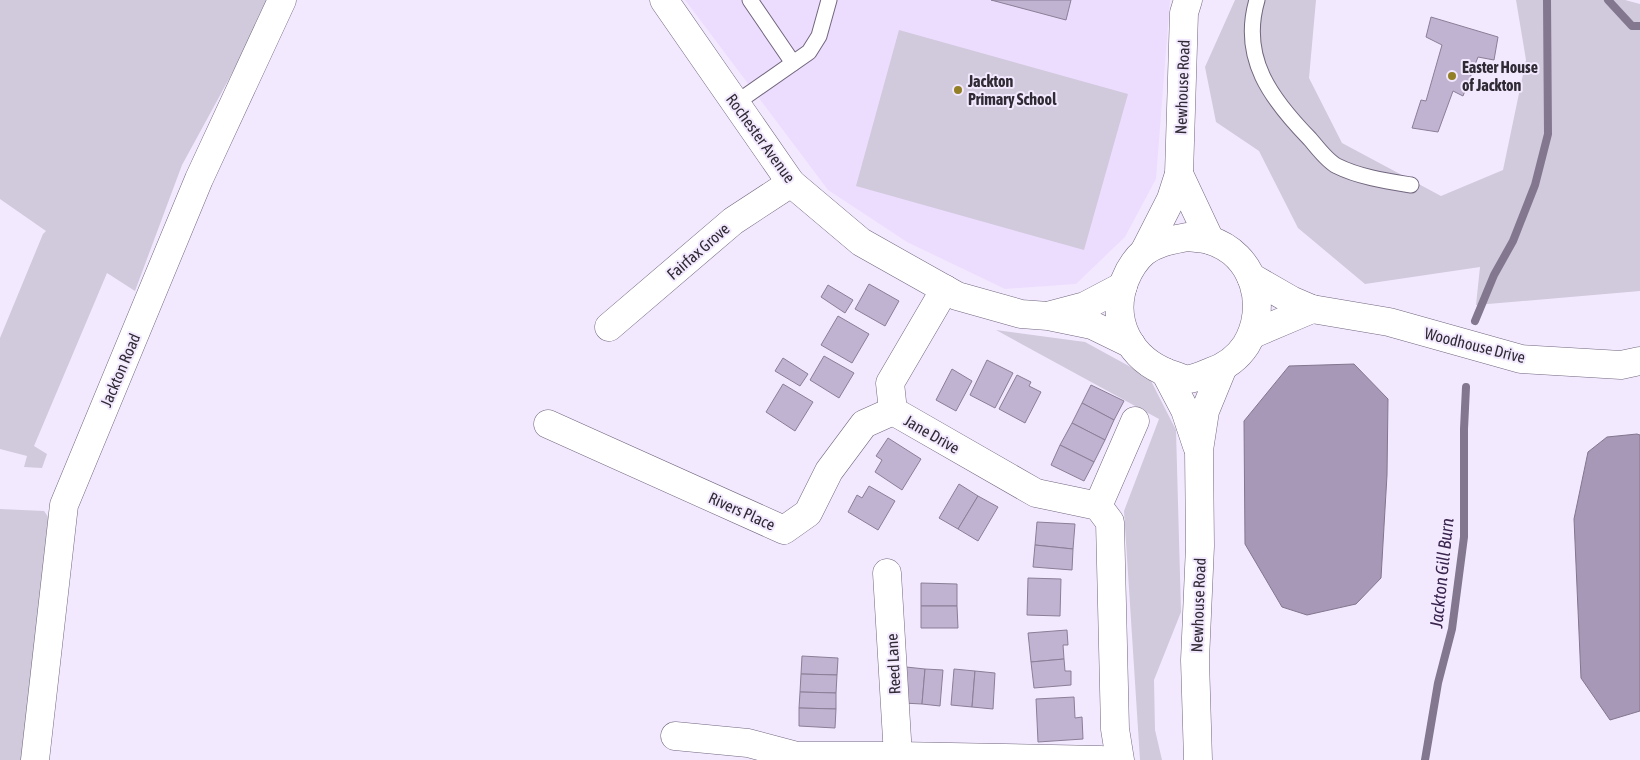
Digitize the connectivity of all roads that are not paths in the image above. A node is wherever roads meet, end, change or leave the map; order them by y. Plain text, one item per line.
1 (282, 0) edge
2 (664, 0) edge
3 (750, 0) edge
4 (829, 0) edge
5 (1188, 0) edge
6 (1257, 0) edge
7 (793, 63) junction
8 (736, 103) junction
9 (1179, 174) junction
10 (791, 183) junction
11 (1411, 185) dead end
12 (1210, 240) junction
13 (1144, 252) junction
14 (1251, 277) junction
15 (1123, 286) junction
16 (944, 289) junction
17 (1312, 309) junction
18 (1048, 316) junction
19 (610, 327) dead end
20 (1253, 334) junction
21 (1131, 344) junction
22 (1640, 361) edge
23 (1223, 368) junction
24 (1165, 372) junction
25 (893, 411) junction
26 (1135, 421) dead end
27 (548, 424) dead end
28 (1199, 450) junction
29 (1098, 506) junction
30 (887, 572) dead end
31 (675, 736) dead end
32 (898, 756) junction
33 (35, 760) edge
34 (1101, 760) edge
35 (1120, 760) edge
36 (1198, 760) edge

1 - 33 street, Jackton Road
2 - 8 street, Rochester Avenue
3 - 7 lane
4 - 7 lane
5 - 9 street, Newhouse Road
6 - 11 lane
7 - 8 lane
8 - 10 street, Rochester Avenue
9 - 12 street, Newhouse Road
9 - 13 street, Newhouse Road
10 - 16 street, Rochester Avenue
10 - 19 street, Fairfax Grove
12 - 13 street
12 - 14 street
13 - 15 street
14 - 17 street, Woodhouse Drive
14 - 20 street
15 - 18 street, Rochester Avenue
15 - 21 street
16 - 18 street, Rochester Avenue
16 - 25 street, Jane Drive
17 - 20 street
17 - 22 street, Woodhouse Drive
18 - 21 street, Rochester Avenue
20 - 23 street
21 - 24 street
23 - 24 street
23 - 28 street, Newhouse Road
24 - 28 street, Newhouse Road
25 - 27 street, Rivers Place
25 - 29 street, Jane Drive
26 - 29 street
28 - 36 street, Newhouse Road
29 - 35 street
30 - 32 street, Reed Lane
31 - 32 street
32 - 34 street

